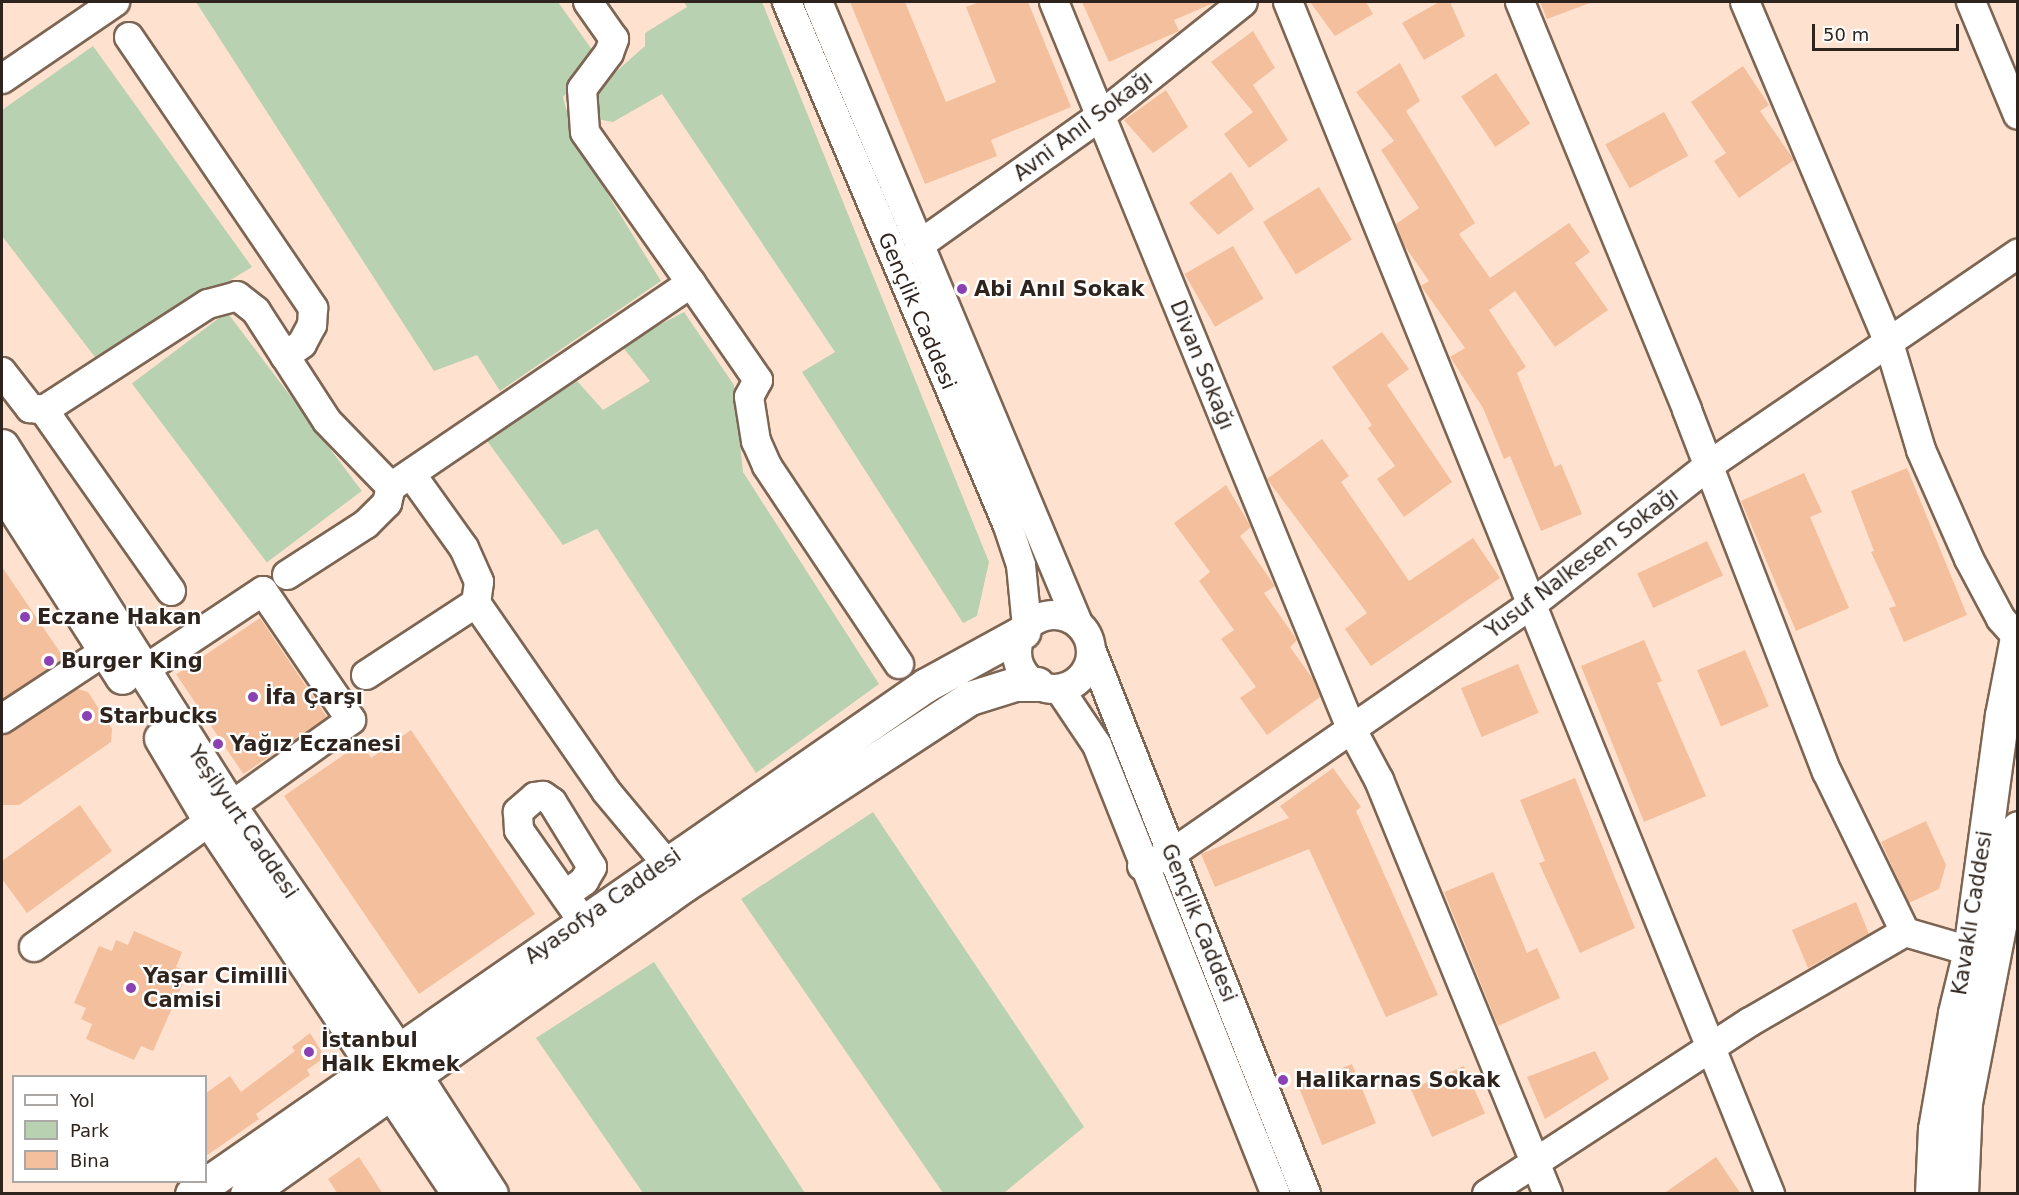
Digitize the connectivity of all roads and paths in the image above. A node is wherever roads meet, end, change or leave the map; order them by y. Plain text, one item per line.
1 (115, 2) edge
2 (588, 2) edge
3 (787, 2) edge
4 (818, 2) edge
5 (1054, 2) edge
6 (1243, 2) edge
7 (1288, 2) edge
8 (1520, 2) edge
9 (1745, 2) edge
10 (1971, 2) edge
11 (129, 37) dead end
12 (2, 77) edge
13 (2018, 115) edge
14 (1099, 117) junction
15 (919, 245) junction
16 (2018, 254) edge
17 (691, 283) junction
18 (1889, 343) junction
19 (285, 356) junction
20 (2, 372) edge
21 (44, 410) junction
22 (2, 446) edge
23 (1708, 466) junction
24 (401, 480) junction
25 (2, 489) edge
26 (287, 575) dead end
27 (171, 591) dead end
28 (476, 603) junction
29 (1531, 605) junction
30 (1077, 621) junction
31 (1025, 629) junction
32 (2017, 634) edge
33 (105, 651) junction
34 (1092, 652) junction
35 (899, 664) dead end
36 (144, 670) junction
37 (366, 675) dead end
38 (1048, 687) junction
39 (2, 719) edge
40 (1351, 728) junction
41 (219, 812) junction
42 (2018, 828) edge
43 (1171, 854) junction
44 (1142, 866) junction
45 (676, 873) junction
46 (1905, 932) junction
47 (34, 947) dead end
48 (1970, 951) junction
49 (1711, 1048) junction
50 (395, 1070) junction
51 (1536, 1165) junction
52 (192, 1194) edge
53 (247, 1194) edge
54 (459, 1194) edge
55 (491, 1194) edge
56 (1276, 1194) edge
57 (1306, 1194) edge
58 (1487, 1194) edge
59 (1548, 1194) edge
60 (1770, 1194) edge
61 (1932, 1194) edge
62 (1961, 1194) edge

1 - 12 street
2 - 17 street
3 - 31 street, Gençlik Caddesi
4 - 15 street, Gençlik Caddesi
5 - 14 street, Divan Sokağı
6 - 14 street, Avni Anıl Sokağı
7 - 29 street
8 - 23 street
9 - 18 street
10 - 13 street
11 - 19 street
14 - 15 street, Avni Anıl Sokağı
14 - 40 street, Divan Sokağı
15 - 30 street, Gençlik Caddesi
16 - 18 street, Yusuf Nalkesen Sokağı
17 - 24 street
17 - 35 street
18 - 23 street, Yusuf Nalkesen Sokağı
18 - 32 street
19 - 21 street
19 - 24 street
20 - 21 street
21 - 27 street
22 - 36 main road, Yeşilyurt Caddesi
23 - 29 street, Yusuf Nalkesen Sokağı
23 - 46 street
24 - 26 street
24 - 28 street
25 - 33 main road, Yeşilyurt Caddesi
28 - 37 street
28 - 45 street
29 - 40 street, Yusuf Nalkesen Sokağı
29 - 49 street
30 - 31 street
30 - 34 street
31 - 38 street
31 - 45 main road, Ayasofya Caddesi
32 - 48 main road, Kavaklı Caddesi
33 - 39 street
33 - 41 main road, Yeşilyurt Caddesi
34 - 38 street
34 - 43 street, Gençlik Caddesi
36 - 41 main road, Yeşilyurt Caddesi
36 - 41 street
38 - 44 street, Gençlik Caddesi
38 - 45 main road, Ayasofya Caddesi
40 - 43 street, Yusuf Nalkesen Sokağı
40 - 51 street, Divan Sokağı
41 - 47 street
41 - 50 main road, Yeşilyurt Caddesi
42 - 62 main road, Kavaklı Caddesi
43 - 44 street, Yusuf Nalkesen Sokağı
43 - 57 street, Gençlik Caddesi
44 - 56 street, Gençlik Caddesi
45 - 50 main road, Ayasofya Caddesi
45 - 50 main road, Ayasofya Caddesi
46 - 48 street
46 - 49 street
48 - 61 main road, Kavaklı Caddesi
49 - 51 street
49 - 60 street
50 - 52 main road, Ayasofya Caddesi
50 - 53 main road, Ayasofya Caddesi
50 - 54 main road, Yeşilyurt Caddesi
50 - 55 main road, Yeşilyurt Caddesi
51 - 58 street
51 - 59 street, Divan Sokağı

